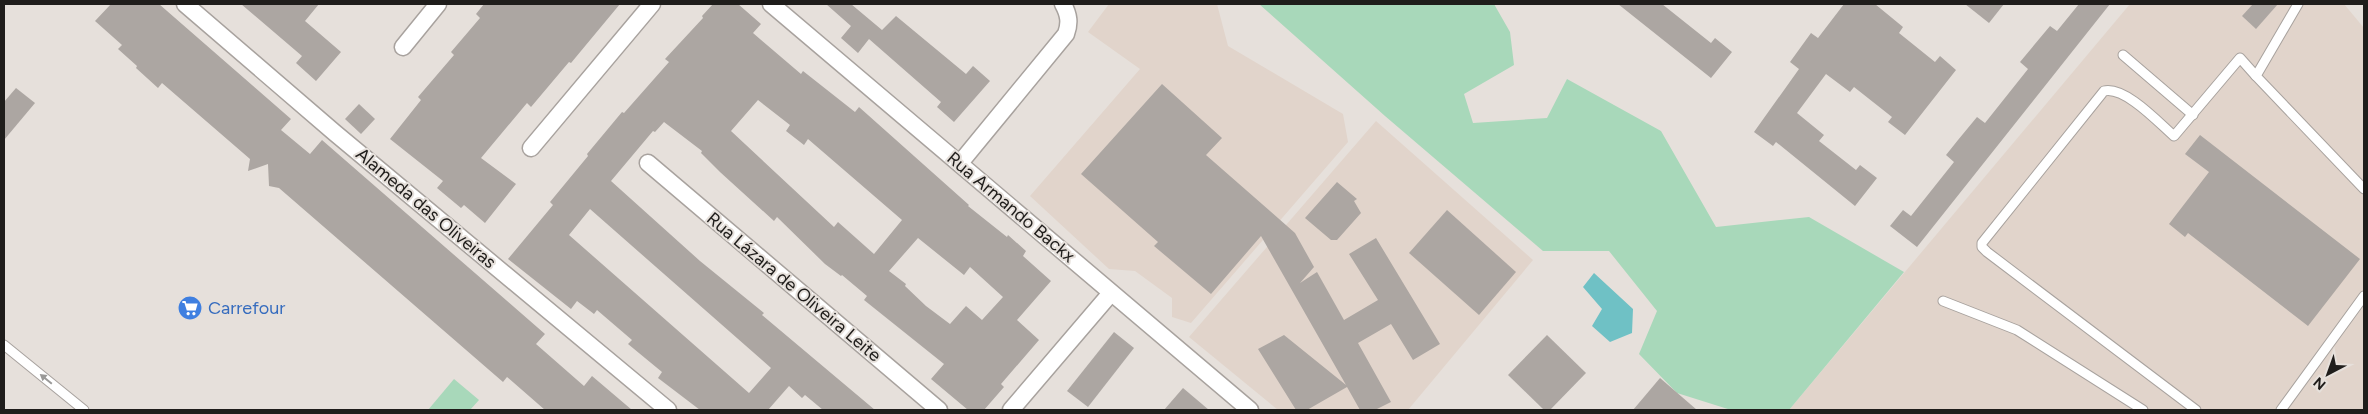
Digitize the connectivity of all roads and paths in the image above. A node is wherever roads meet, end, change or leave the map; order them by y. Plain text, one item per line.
1 (186, 4) edge
2 (438, 4) edge
3 (652, 4) edge
4 (771, 4) edge
5 (1063, 4) edge
6 (2298, 4) edge
7 (403, 47) dead end
8 (2123, 55) dead end
9 (2256, 76) junction
10 (2193, 114) junction
11 (530, 148) dead end
12 (648, 163) dead end
13 (960, 164) junction
14 (2364, 189) edge
15 (1111, 293) junction
16 (2364, 296) edge
17 (1943, 301) dead end
18 (4, 345) edge
19 (84, 410) edge
20 (668, 410) edge
21 (939, 410) edge
22 (1011, 410) edge
23 (1250, 410) edge
24 (2143, 410) edge
25 (2196, 410) edge
26 (2281, 410) edge

1 - 20 street, Alameda das Oliveiras
2 - 7 street
3 - 11 street
4 - 13 street, Rua Armando Backx
5 - 13 street
6 - 9 lane
8 - 10 lane
9 - 10 lane
9 - 14 lane
10 - 25 lane
12 - 21 street, Rua Lázara de Oliveira Leite
13 - 15 street, Rua Armando Backx
15 - 22 street
15 - 23 street, Rua Armando Backx
16 - 26 lane
17 - 24 lane
19 -> 18 lane

